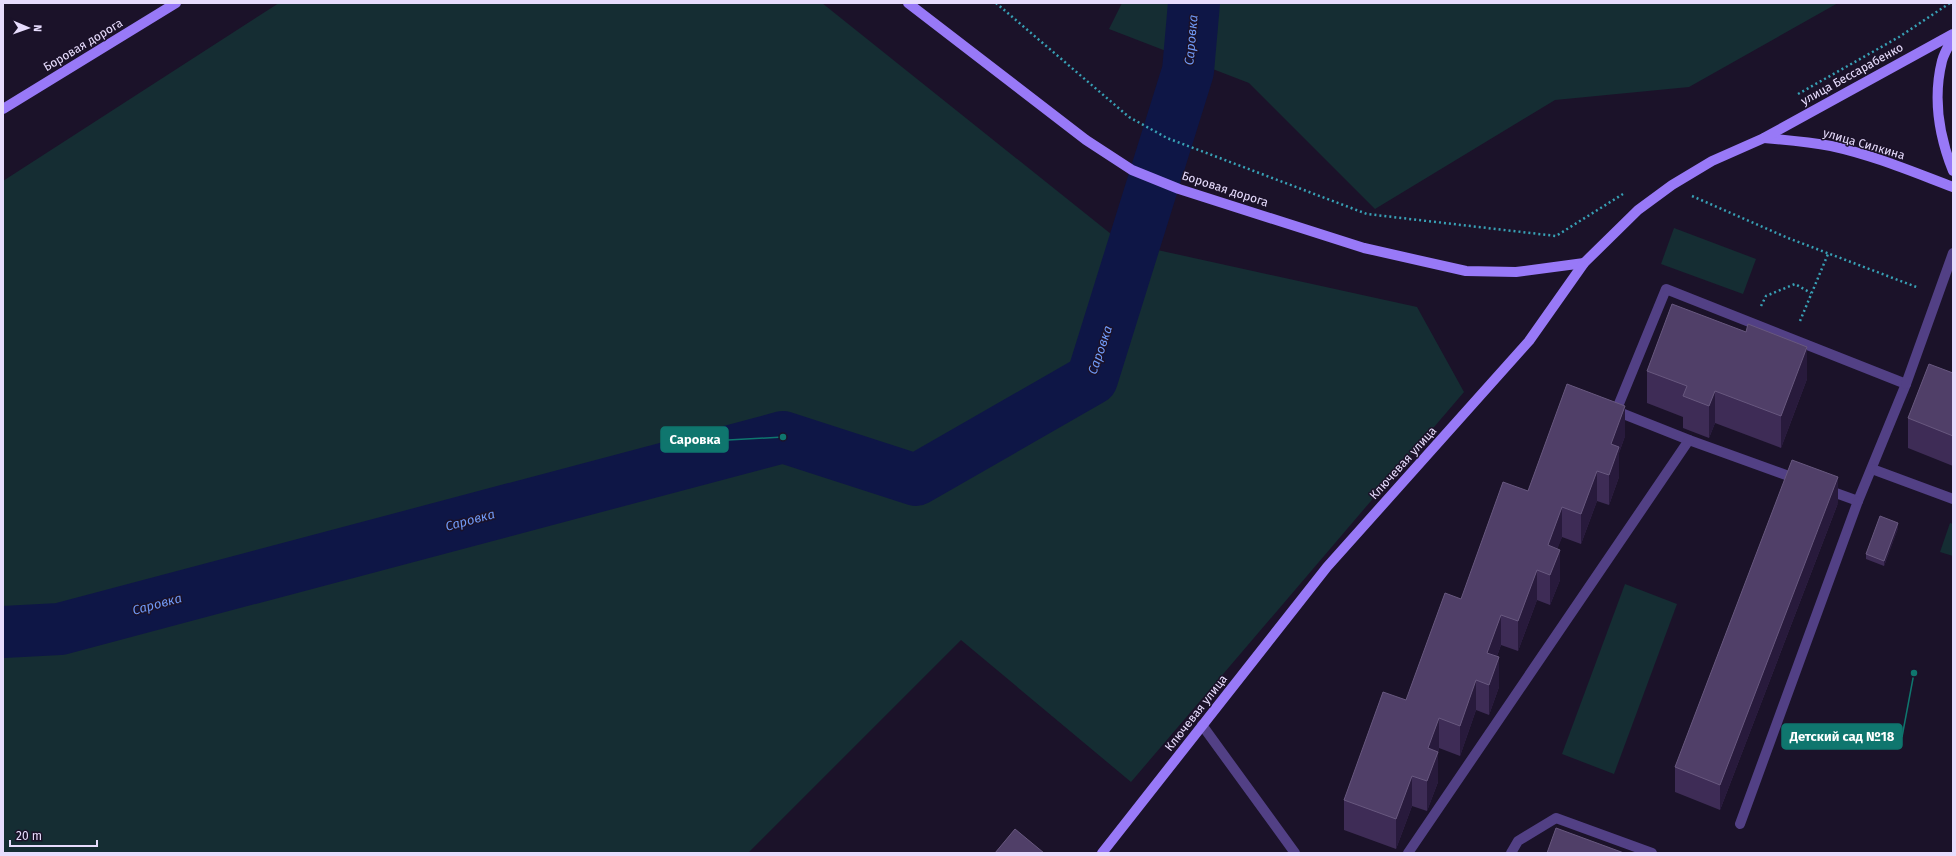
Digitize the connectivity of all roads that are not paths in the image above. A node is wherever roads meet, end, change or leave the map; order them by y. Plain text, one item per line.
1 (176, 3) edge
2 (908, 3) edge
3 (1953, 34) edge
4 (1953, 38) edge
5 (3, 109) edge
6 (1764, 138) junction
7 (1953, 171) edge
8 (1953, 187) edge
9 (1953, 253) edge
10 (1584, 263) junction
11 (1906, 384) junction
12 (1689, 440) junction
13 (1872, 469) junction
14 (1953, 499) edge
15 (1858, 501) junction
16 (1202, 725) junction
17 (1740, 824) dead end
18 (1102, 853) edge
19 (1295, 853) edge
20 (1408, 853) edge
21 (1511, 853) edge
22 (1652, 853) edge

1 - 5 street, Боровая дорога
2 - 10 street, Боровая дорога
3 - 6 street, улица Бессарабенко
4 - 7 street
6 - 8 street, улица Силкина
6 - 10 street, Ключевая улица
9 - 11 lane
10 - 16 street, Ключевая улица
11 - 12 lane
11 - 13 lane
12 - 15 lane
12 - 20 lane
13 - 14 lane
13 - 15 lane
15 - 17 lane
16 - 18 street, Ключевая улица
16 - 19 lane
21 - 22 lane

